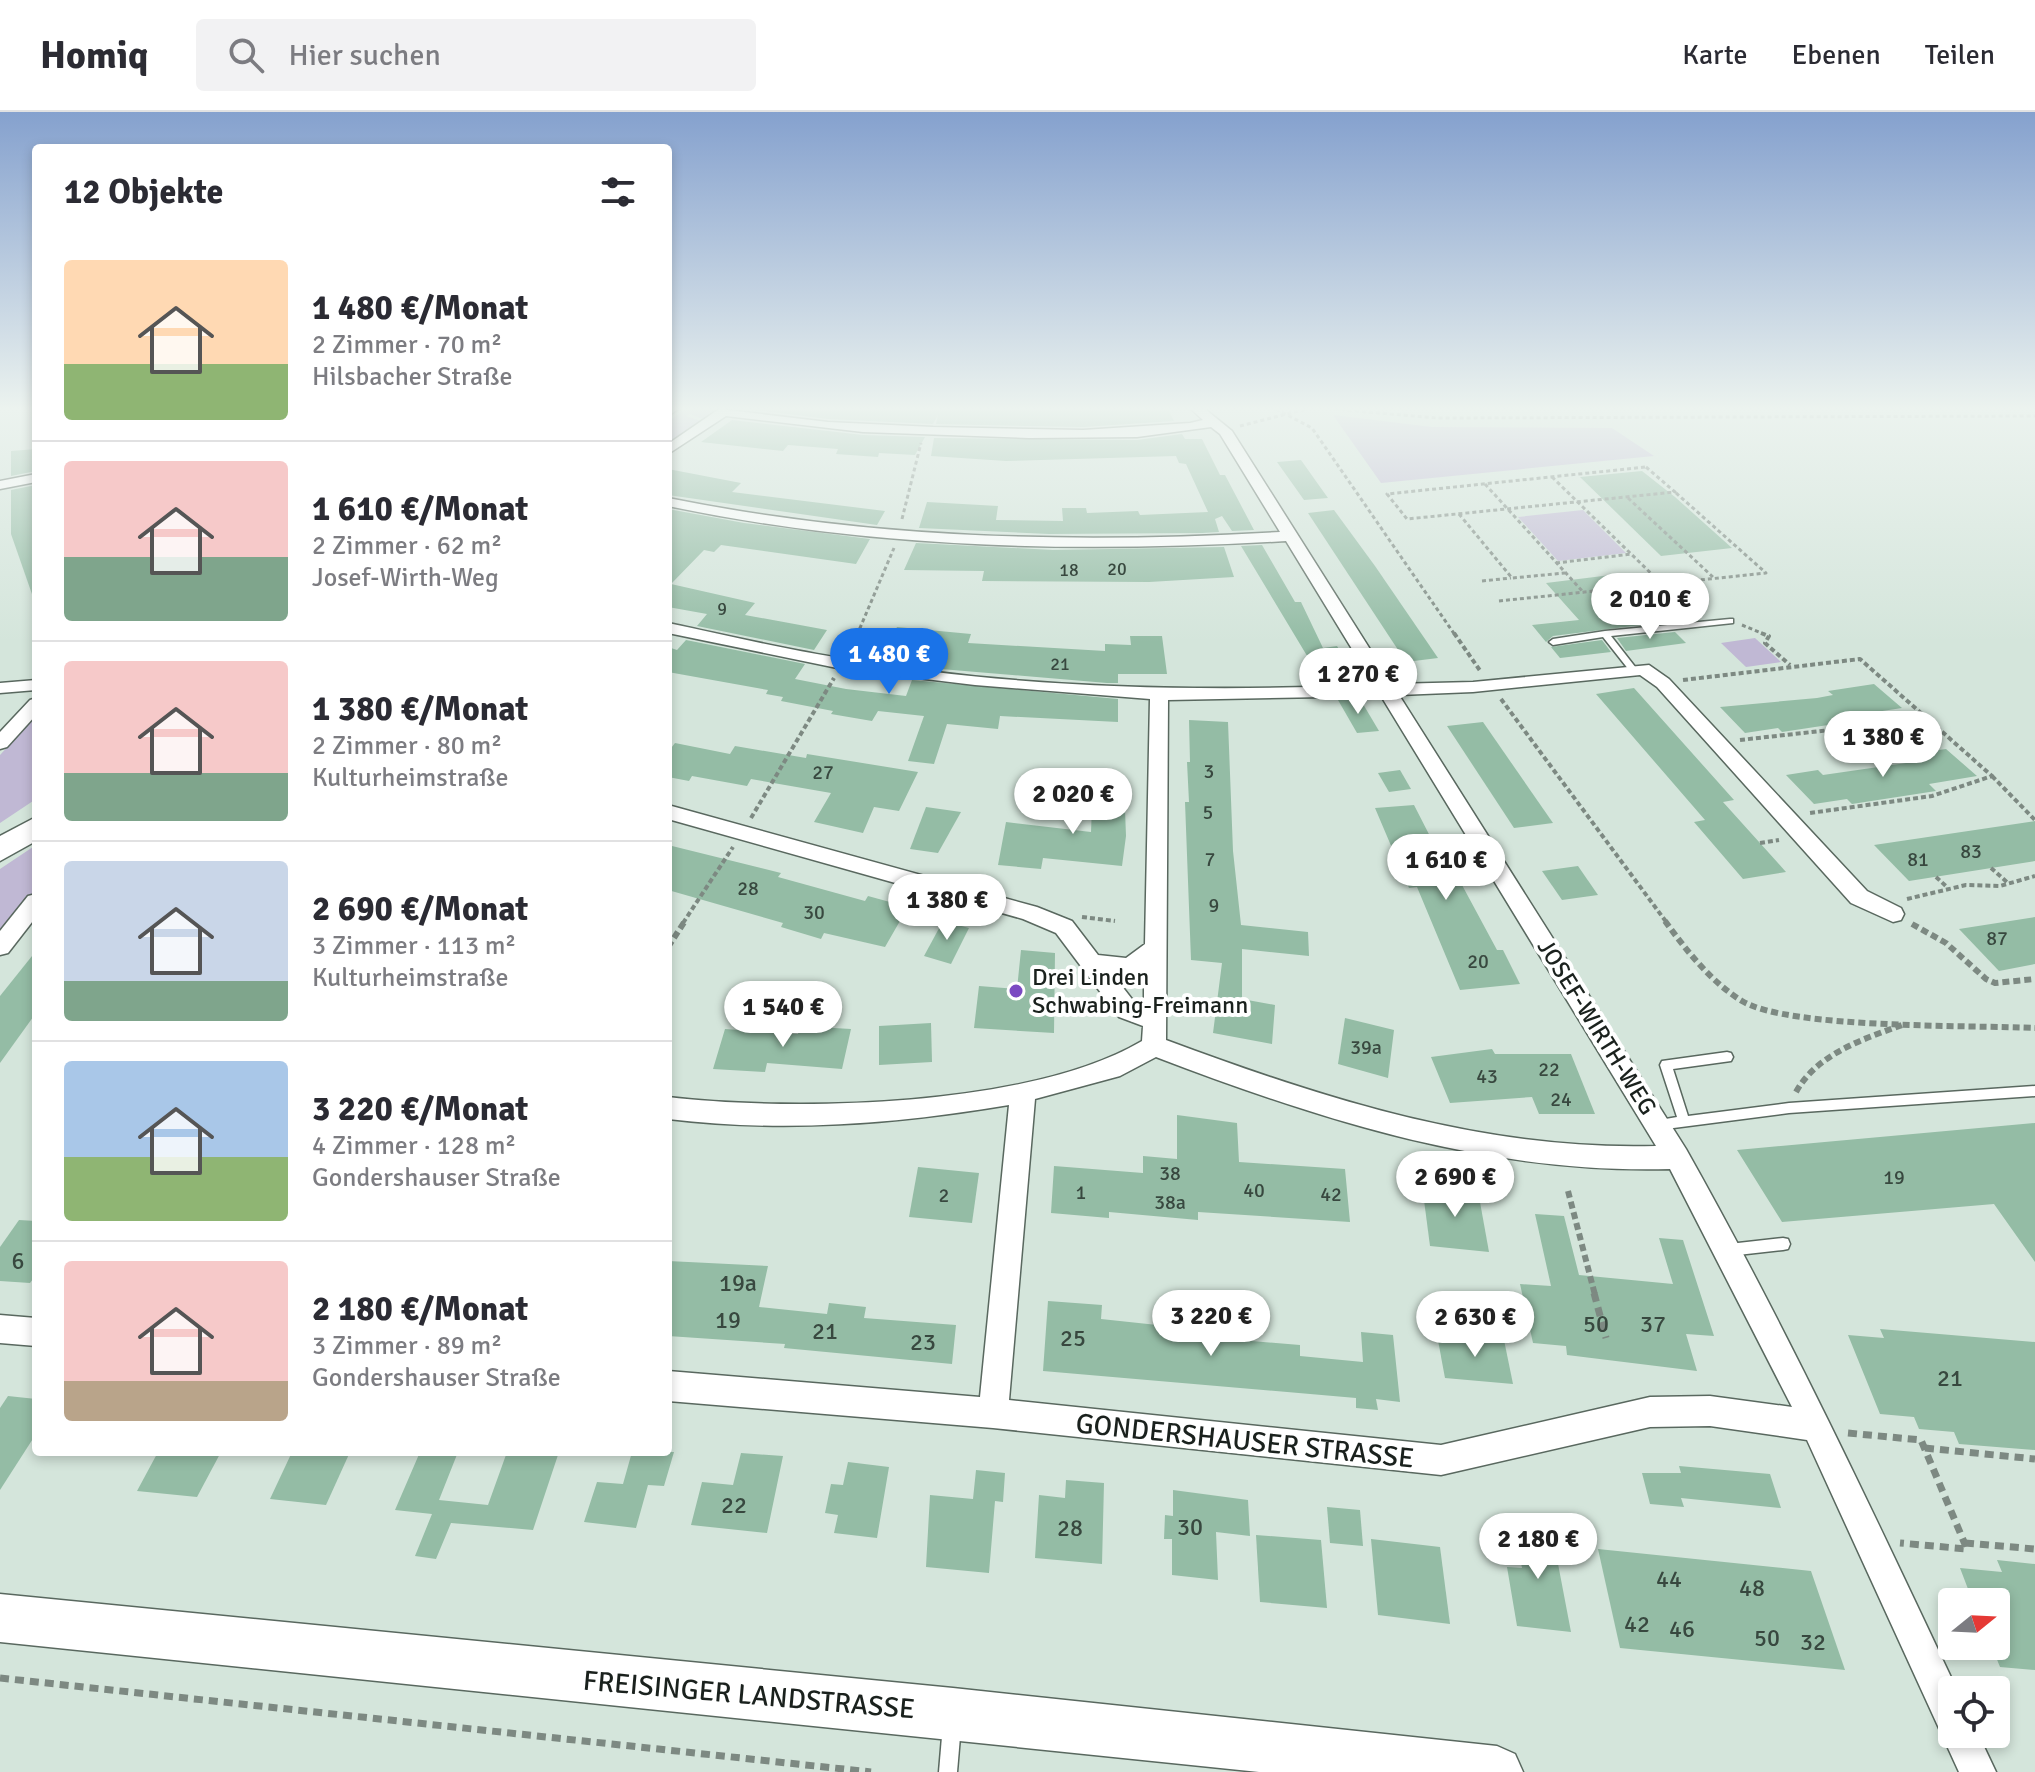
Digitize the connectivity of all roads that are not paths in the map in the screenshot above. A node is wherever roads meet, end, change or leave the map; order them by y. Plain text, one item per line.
1 (1259, 486) edge
2 (672, 503) edge
3 (1291, 536) junction
4 (1730, 621) road end
5 (672, 629) edge
6 (1605, 634) junction
7 (1553, 642) dead end
8 (1632, 668) junction
9 (32, 685) edge
10 (0, 688) edge
11 (1387, 689) junction
12 (1159, 694) junction
13 (32, 708) edge
14 (0, 743) edge
15 (672, 813) edge
16 (32, 830) edge
17 (0, 850) edge
18 (32, 907) edge
19 (1886, 910) road end
20 (1156, 946) junction
21 (0, 947) edge
22 (1088, 961) junction
23 (1155, 1021) junction
24 (1154, 1046) junction
25 (1727, 1057) dead end
26 (2035, 1091) edge
27 (1023, 1092) junction
28 (672, 1108) edge
29 (1684, 1121) junction
30 (1658, 1125) junction
31 (1677, 1157) junction
32 (1783, 1244) dead end
33 (1729, 1250) junction
34 (0, 1329) edge
35 (32, 1332) edge
36 (672, 1386) edge
37 (993, 1413) junction
38 (1818, 1428) junction
39 (0, 1618) edge
40 (1938, 1688) edge
41 (953, 1713) junction
42 (1966, 1748) edge
43 (948, 1772) edge
44 (1497, 1772) edge
45 (1978, 1772) edge

1 - 3 street, JOSEF-WIRTH-WEG
2 - 3 street
3 - 11 street, JOSEF-WIRTH-WEG
4 - 6 lane
5 - 12 street
6 - 7 lane
6 - 8 lane
8 - 11 street
8 - 19 street
9 - 10 street
11 - 12 street
11 - 30 street, JOSEF-WIRTH-WEG
12 - 20 street
13 - 14 street
15 - 22 street
16 - 17 main road
18 - 21 street
20 - 22 street
20 - 23 street
22 - 23 street
23 - 24 street
24 - 27 street
24 - 31 street
25 - 29 lane
26 - 29 lane, JOSEF-WIRTH-WEG
27 - 28 street
27 - 37 street
29 - 30 lane, JOSEF-WIRTH-WEG
30 - 31 street, JOSEF-WIRTH-WEG
31 - 33 street, JOSEF-WIRTH-WEG
32 - 33 lane
33 - 38 street, JOSEF-WIRTH-WEG
34 - 35 street
36 - 37 street, GONDERSHAUSER STRASSE
37 - 38 street, GONDERSHAUSER STRASSE
38 - 40 street, JOSEF-WIRTH-WEG
39 - 41 main road, FREISINGER LANDSTRASSE
41 - 43 lane
41 - 44 main road, FREISINGER LANDSTRASSE
42 - 45 street

